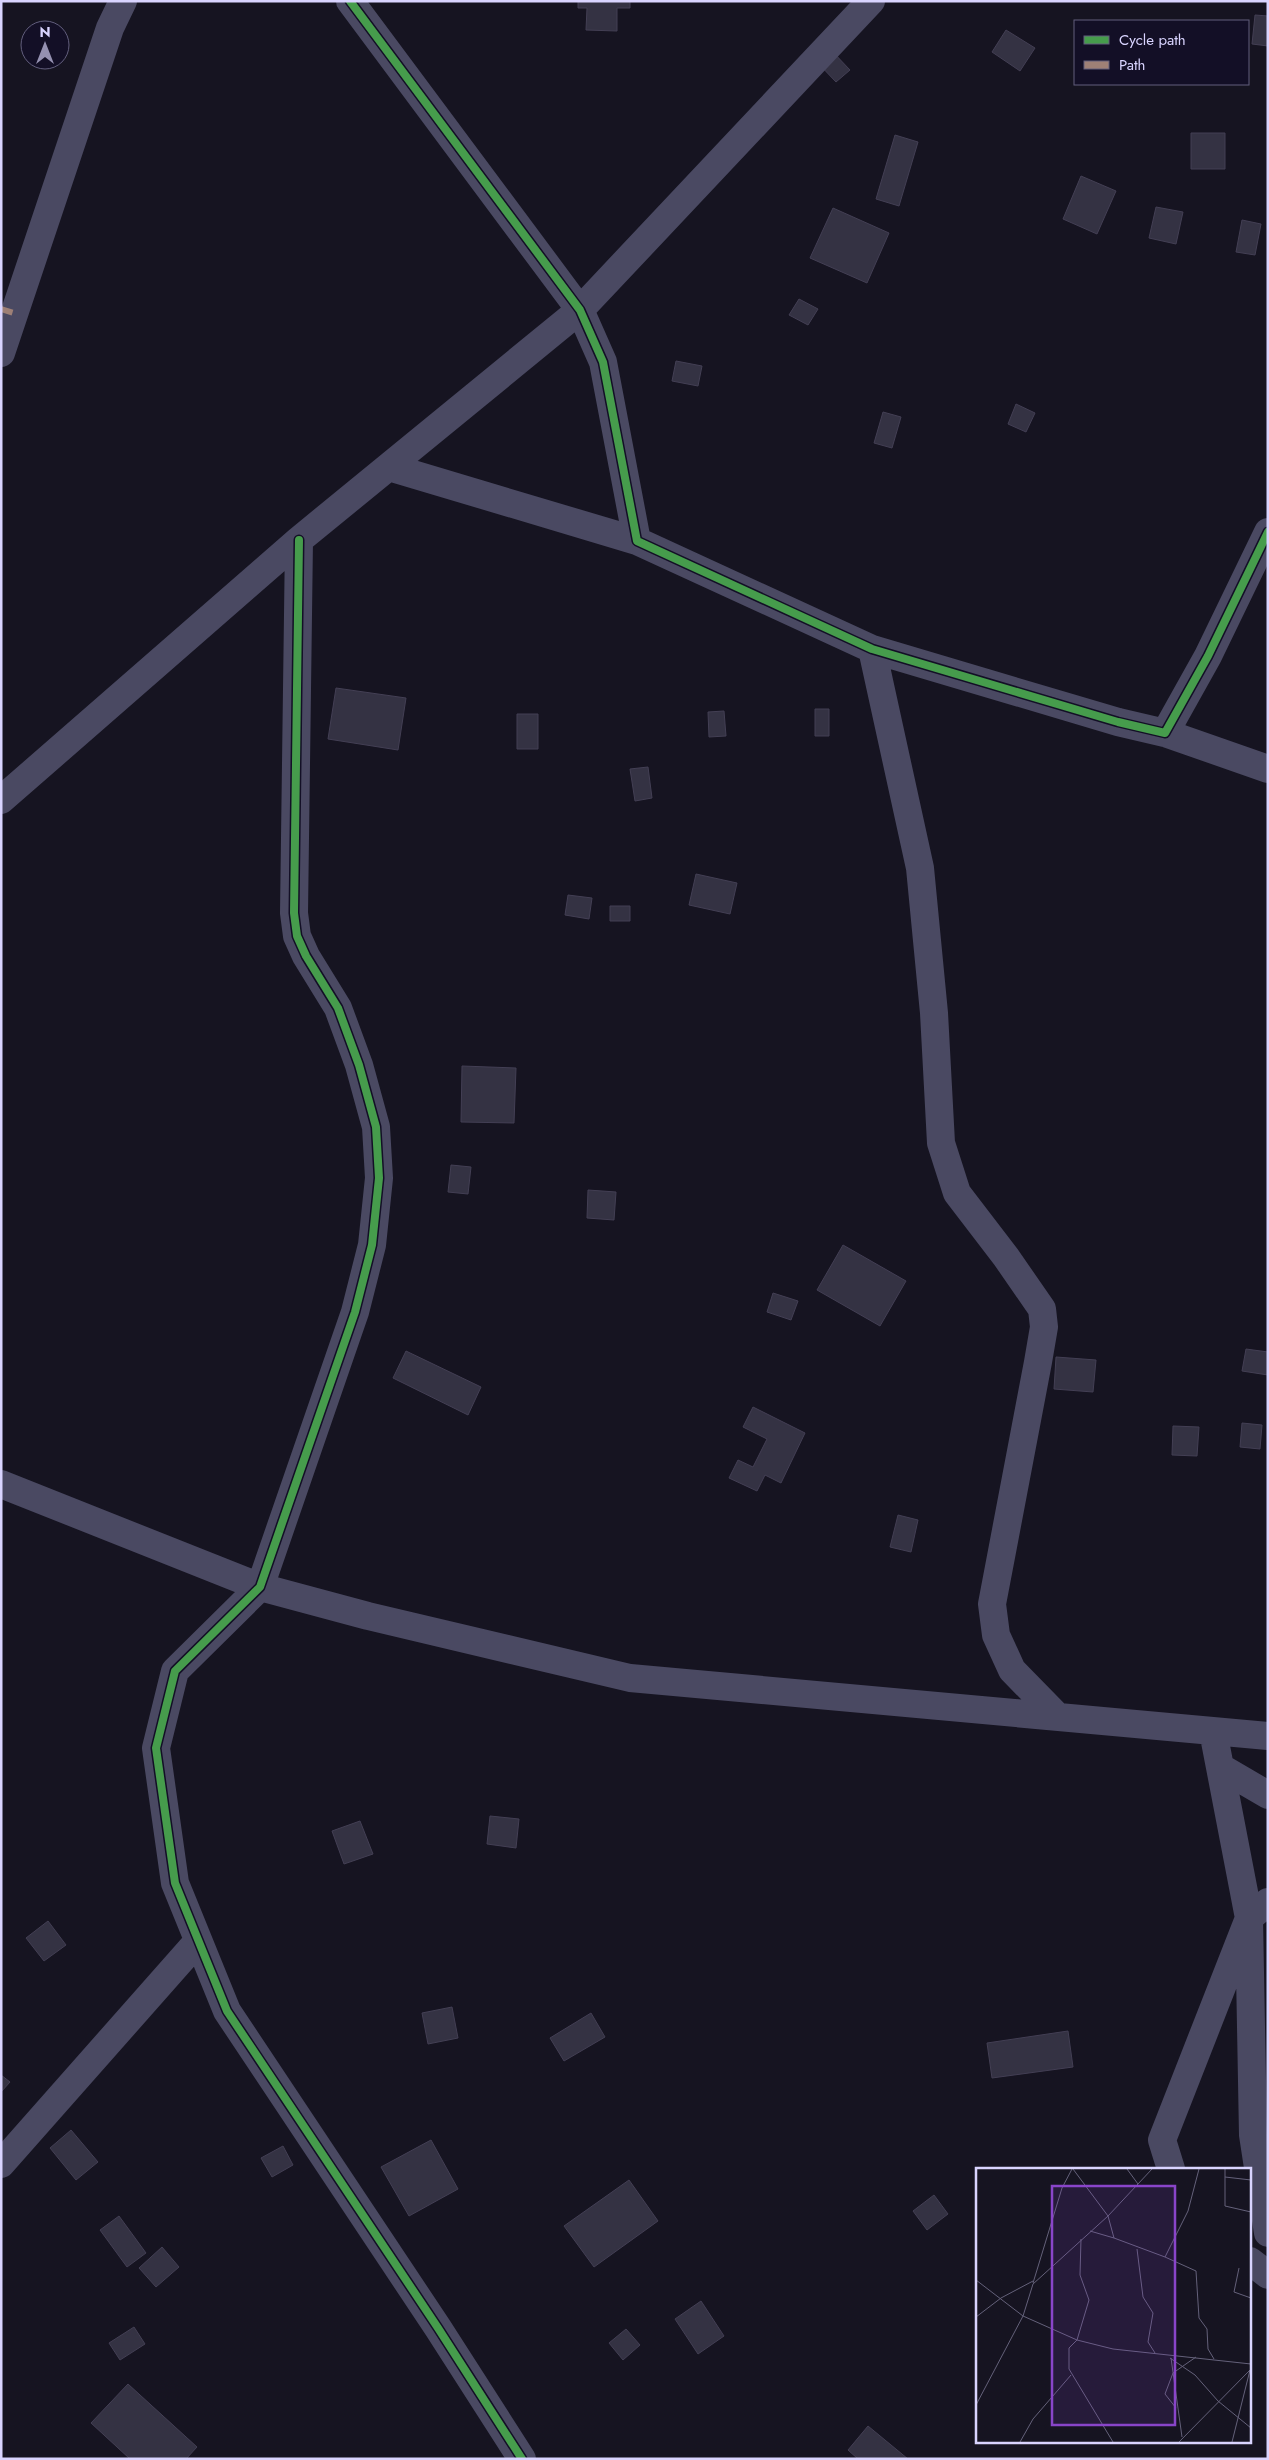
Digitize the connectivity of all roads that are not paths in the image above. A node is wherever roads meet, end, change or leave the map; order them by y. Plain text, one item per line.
1 (123, 1) edge
2 (350, 1) edge
3 (871, 1) edge
4 (580, 310) junction
5 (1, 353) edge
6 (389, 467) junction
7 (1268, 532) edge
8 (299, 540) junction
9 (637, 541) junction
10 (872, 649) junction
11 (1165, 733) junction
12 (1268, 769) edge
13 (1, 800) edge
14 (1, 1484) edge
15 (260, 1587) junction
16 (1057, 1716) junction
17 (1213, 1731) junction
18 (1268, 1736) edge
19 (1220, 1767) junction
20 (1268, 1795) edge
21 (1258, 1910) edge
22 (198, 1941) junction
23 (1, 2164) edge
24 (1171, 2168) edge
25 (1268, 2233) edge
26 (1252, 2263) edge
27 (1268, 2275) edge
28 (522, 2459) edge

1 - 5 street
2 - 4 street
3 - 4 street
4 - 6 street
4 - 9 street
6 - 8 street
6 - 9 street
7 - 11 street
8 - 13 street
8 - 15 street
9 - 10 street
10 - 11 street
10 - 16 street
11 - 12 street
14 - 15 street
15 - 16 street
15 - 22 street
16 - 17 street
17 - 18 street
17 - 19 street
19 - 20 street
19 - 21 street
21 - 24 street
21 - 25 street
22 - 23 street
22 - 28 street
26 - 27 street

